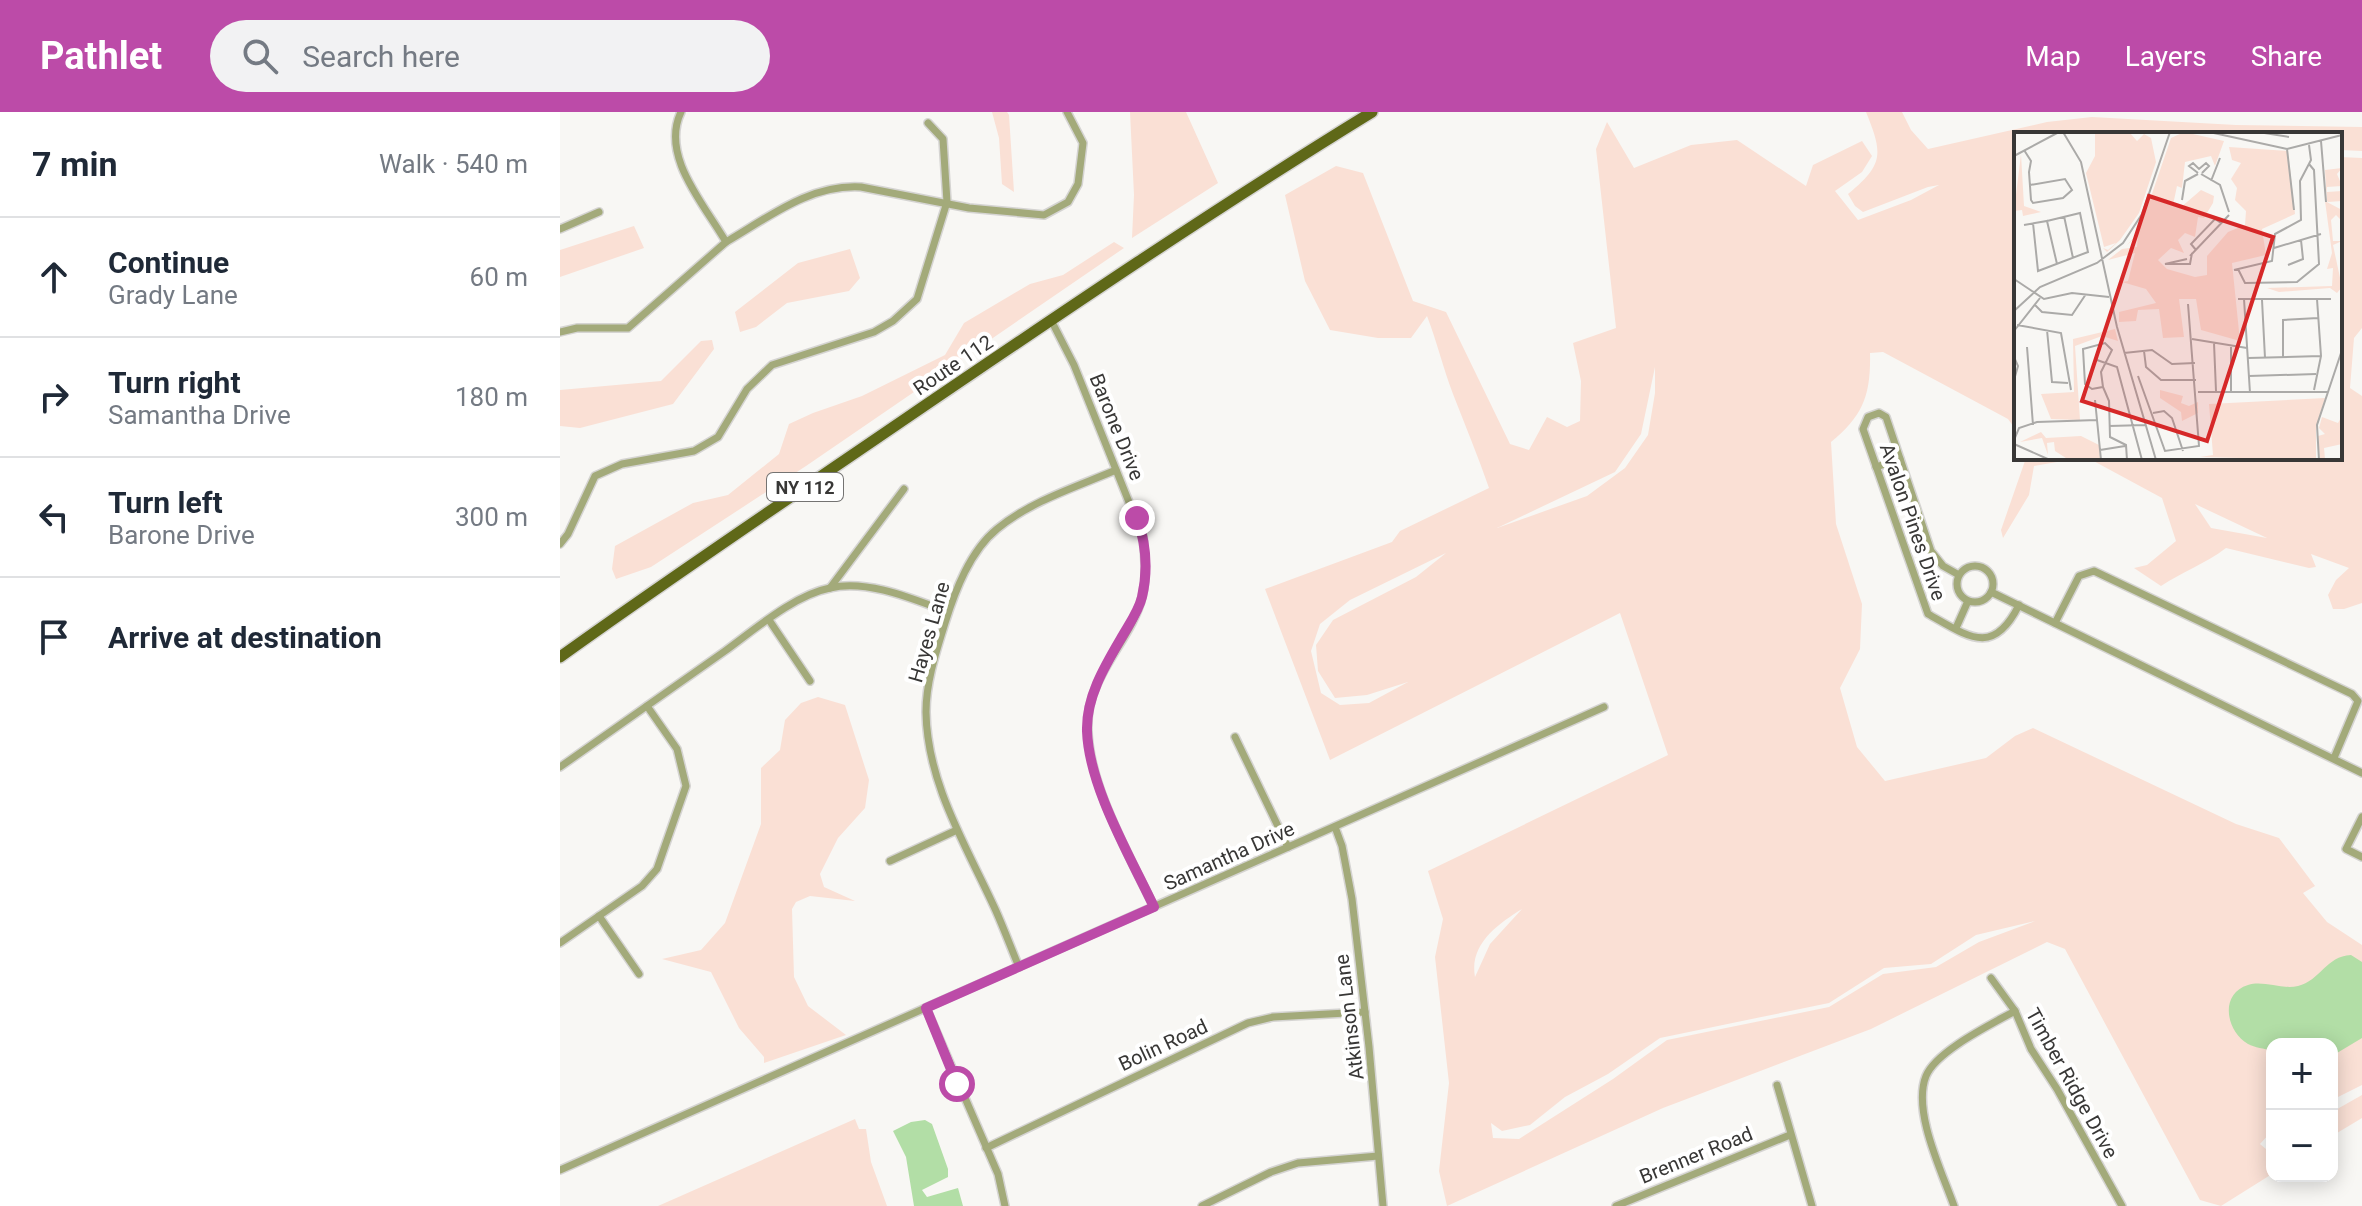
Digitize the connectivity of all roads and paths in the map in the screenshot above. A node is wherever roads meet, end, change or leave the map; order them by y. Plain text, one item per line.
1 (681, 112) edge
2 (1067, 112) edge
3 (1372, 112) edge
4 (928, 123) dead end
5 (947, 202) junction
6 (599, 212) dead end
7 (560, 229) edge
8 (726, 242) junction
9 (1051, 320) junction
10 (560, 332) edge
11 (1900, 459) junction
12 (1876, 467) junction
13 (1116, 470) junction
14 (904, 489) dead end
15 (560, 544) edge
16 (1959, 575) junction
17 (830, 588) junction
18 (1991, 592) junction
19 (1968, 601) junction
20 (2019, 605) junction
21 (948, 612) junction
22 (769, 620) junction
23 (2055, 623) junction
24 (1956, 628) junction
25 (560, 657) edge
26 (810, 681) dead end
27 (647, 706) junction
28 (1604, 707) dead end
29 (1235, 737) dead end
30 (2334, 758) junction
31 (560, 767) edge
32 (2362, 773) edge
33 (2362, 817) edge
34 (1335, 827) junction
35 (957, 830) junction
36 (1288, 847) junction
37 (2362, 857) edge
38 (890, 861) dead end
39 (1154, 907) junction
40 (599, 916) junction
41 (560, 943) edge
42 (1019, 967) junction
43 (639, 974) dead end
44 (1991, 978) dead end
45 (926, 1008) junction
46 (2015, 1011) junction
47 (1365, 1012) junction
48 (1777, 1085) dead end
49 (1790, 1135) junction
50 (986, 1148) junction
51 (1378, 1156) junction
52 (560, 1170) edge
53 (1005, 1206) edge
54 (1202, 1206) edge
55 (1383, 1206) edge
56 (1616, 1206) edge
57 (1812, 1206) edge
58 (1954, 1206) edge
59 (2122, 1206) edge

1 - 8 street
2 - 5 street
3 - 9 main road, Route 112 / NY 112
4 - 5 street
5 - 8 street
5 - 15 street
6 - 7 street
8 - 10 street
9 - 13 street, Barone Drive
9 - 25 main road, Route 112 / NY 112
11 - 12 street
11 - 12 street, Avalon Pines Drive
11 - 16 street, Avalon Pines Drive
12 - 24 street, Avalon Pines Drive
13 - 21 street, Hayes Lane
13 - 39 street, Barone Drive
14 - 17 street
16 - 18 street
16 - 19 street
17 - 21 street
17 - 22 street
18 - 19 street
18 - 20 street
19 - 24 street, Avalon Pines Drive
20 - 23 street
20 - 24 street, Avalon Pines Drive
21 - 35 street, Hayes Lane
22 - 26 street
22 - 27 street
23 - 30 street
23 - 30 street
27 - 31 street
27 - 40 street
28 - 34 street, Samantha Drive
29 - 36 street
30 - 32 street
33 - 37 street
34 - 36 street, Samantha Drive
34 - 47 street, Atkinson Lane
35 - 38 street
35 - 42 street, Hayes Lane
36 - 39 street, Samantha Drive
39 - 42 street, Samantha Drive
40 - 41 street
40 - 43 street
42 - 45 street, Samantha Drive
44 - 46 street, Timber Ridge Drive
45 - 50 street
45 - 52 street, Samantha Drive
46 - 58 street
46 - 59 street, Timber Ridge Drive
47 - 50 street, Bolin Road
47 - 51 street, Atkinson Lane
48 - 49 street
49 - 56 street, Brenner Road
49 - 57 street
50 - 53 street
51 - 54 street
51 - 55 street, Atkinson Lane

